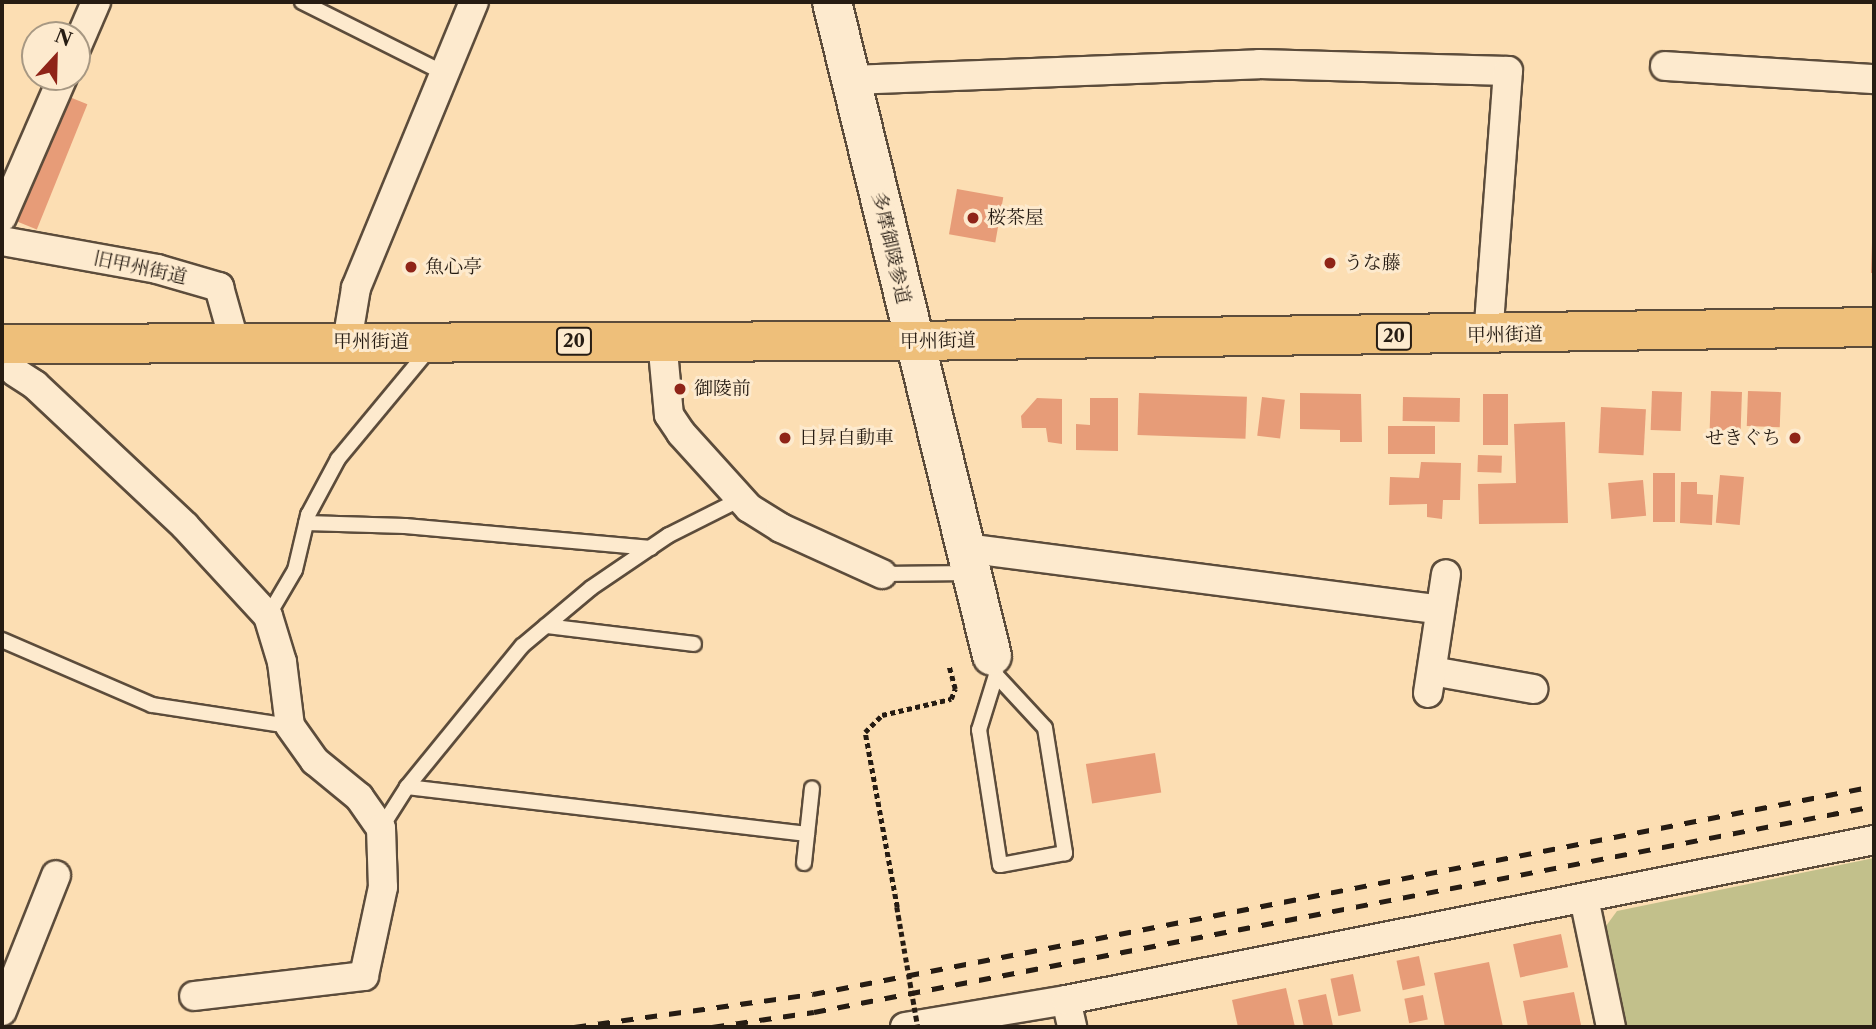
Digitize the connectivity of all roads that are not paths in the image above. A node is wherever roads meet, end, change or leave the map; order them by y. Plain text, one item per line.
1 (96, 2) edge
2 (302, 2) edge
3 (474, 2) edge
4 (832, 2) edge
5 (88, 21) edge
6 (1665, 66) dead end
7 (444, 73) junction
8 (1874, 79) edge
9 (851, 80) junction
10 (57, 91) edge
11 (2, 217) edge
12 (2, 241) edge
13 (1874, 327) edge
14 (1488, 335) junction
15 (662, 340) junction
16 (913, 341) junction
17 (347, 342) junction
18 (435, 342) junction
19 (235, 344) junction
20 (10, 361) edge
21 (741, 499) junction
22 (306, 523) junction
23 (651, 548) junction
24 (968, 560) junction
25 (882, 574) joint
26 (1446, 574) dead end
27 (1440, 610) junction
28 (268, 616) junction
29 (546, 626) junction
30 (2, 640) edge
31 (694, 644) dead end
32 (994, 665) junction
33 (1533, 689) dead end
34 (290, 726) junction
35 (407, 788) junction
36 (812, 788) dead end
37 (381, 828) junction
38 (807, 834) junction
39 (1874, 840) edge
40 (804, 863) dead end
41 (56, 875) dead end
42 (1584, 898) junction
43 (194, 996) dead end
44 (2, 1011) edge
45 (1069, 1014) edge
46 (905, 1027) edge
47 (1611, 1027) edge

1 - 5 street
2 - 7 lane
3 - 7 street
4 - 9 main road, 多摩御陵参道
6 - 8 street
7 - 17 street
9 - 14 street
9 - 16 main road, 多摩御陵参道
10 - 11 street
12 - 19 street, 旧甲州街道
13 - 14 highway, 甲州街道 / 20
14 - 16 highway, 甲州街道 / 20
15 - 16 highway, 甲州街道 / 20
15 - 18 highway, 甲州街道 / 20
15 - 21 street
16 - 24 main road, 多摩御陵参道
17 - 18 highway, 甲州街道 / 20
17 - 19 highway, 甲州街道 / 20
18 - 22 lane
19 - 20 highway, 甲州街道 / 20
20 - 28 street
21 - 23 lane
21 - 25 street
22 - 23 lane
22 - 28 lane
23 - 29 lane
24 - 25 lane
24 - 27 street
24 - 32 main road, 多摩御陵参道
26 - 27 street
27 - 33 street
28 - 34 street
29 - 31 lane
29 - 35 lane
30 - 34 lane
32 - 32 lane
34 - 37 street
35 - 37 lane
35 - 38 lane
36 - 38 lane
37 - 43 street
38 - 40 lane
39 - 42 street
41 - 44 street
42 - 45 street
42 - 47 street
45 - 46 street

